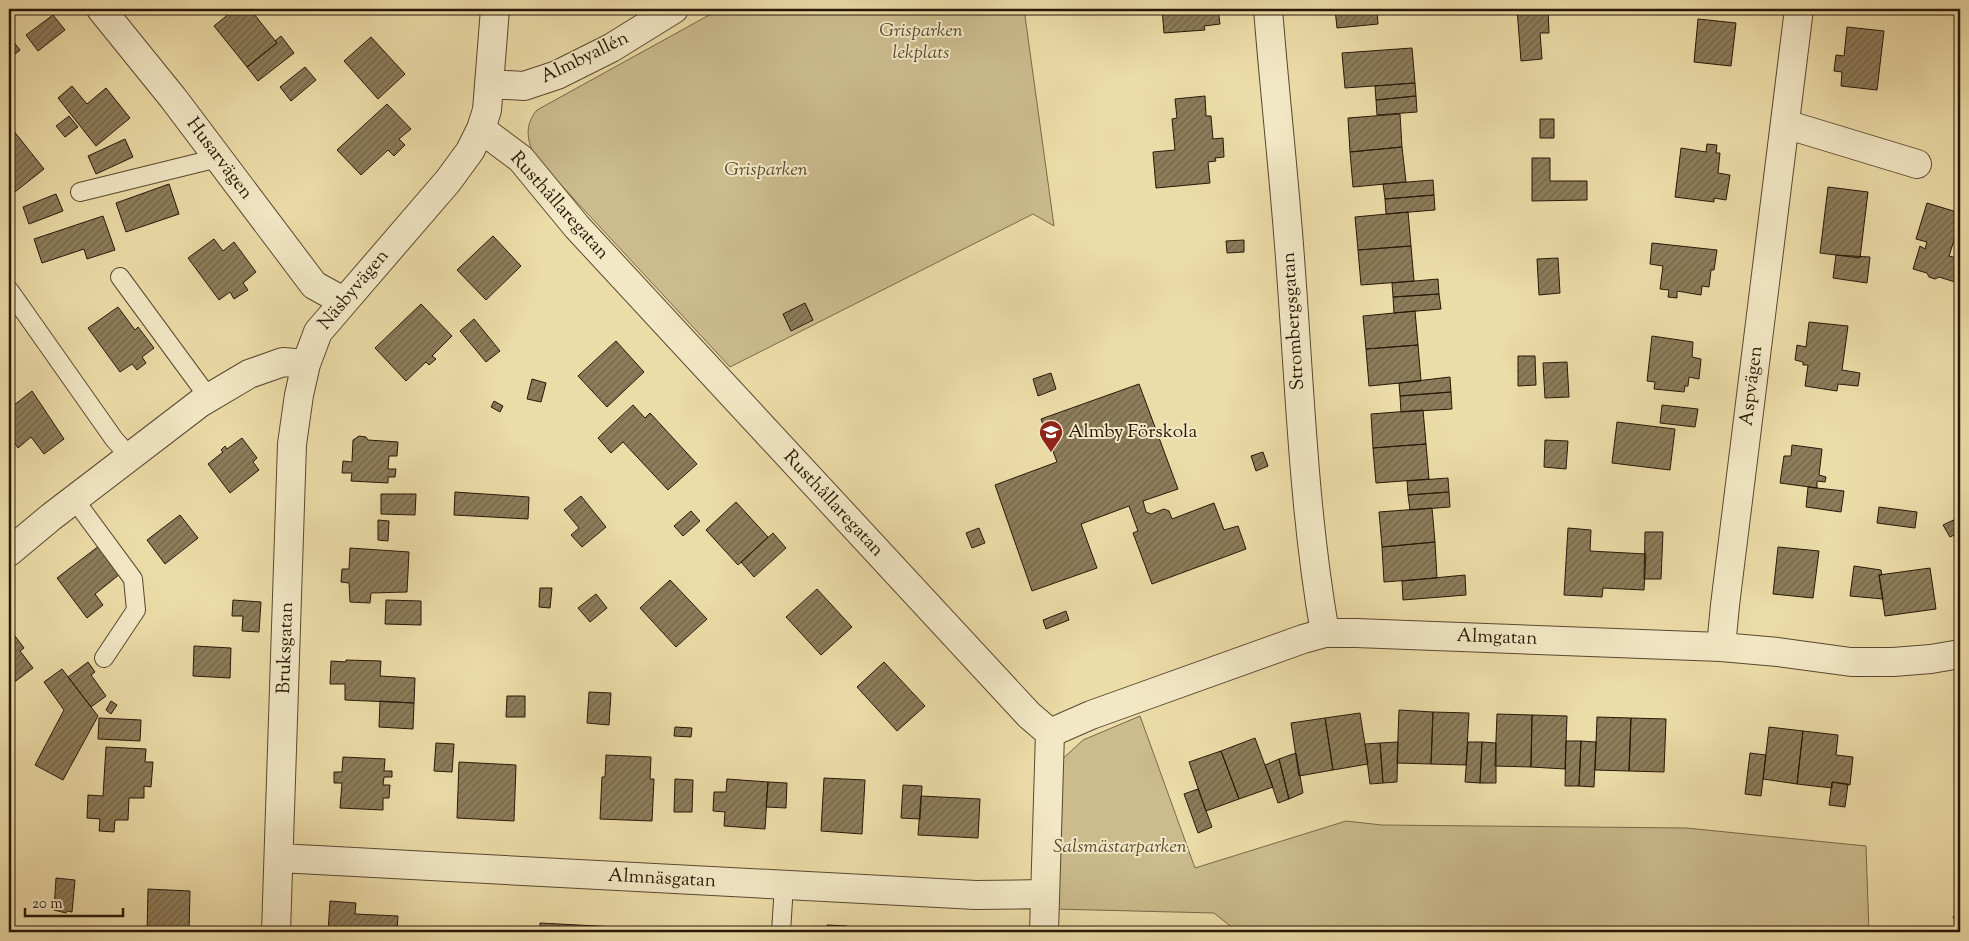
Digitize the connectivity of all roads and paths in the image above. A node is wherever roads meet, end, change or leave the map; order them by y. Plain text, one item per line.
1 (101, 9) edge
2 (495, 9) edge
3 (674, 9) edge
4 (1268, 9) edge
5 (1799, 9) edge
6 (489, 84) junction
7 (1785, 124) junction
8 (481, 129) junction
9 (218, 158) junction
10 (1917, 164) dead end
11 (80, 192) dead end
12 (120, 277) dead end
13 (9, 290) edge
14 (343, 301) junction
15 (306, 364) junction
16 (209, 398) junction
17 (129, 456) junction
18 (74, 499) junction
19 (9, 552) edge
20 (1325, 633) junction
21 (1721, 647) junction
22 (1960, 654) edge
23 (104, 658) dead end
24 (1050, 733) junction
25 (279, 858) junction
26 (784, 885) junction
27 (1045, 894) junction
28 (276, 932) edge
29 (781, 932) edge
30 (1044, 932) edge

1 - 9 street, Husarvägen
2 - 6 street, Näsbyvägen
3 - 6 street, Almbyallén
4 - 20 street, Strombergsgatan
5 - 7 street, Aspvägen
6 - 8 street, Näsbyvägen
7 - 10 street
7 - 21 street, Aspvägen
8 - 14 street, Näsbyvägen
8 - 24 street, Rusthållaregatan
9 - 11 lane
9 - 14 street, Husarvägen
12 - 16 lane
13 - 17 lane
14 - 15 street, Näsbyvägen
15 - 16 street
15 - 25 street, Bruksgatan
16 - 17 street
17 - 18 street
18 - 19 street
18 - 23 lane
20 - 21 street, Almgatan
20 - 24 street, Almgatan
21 - 22 street, Almgatan
24 - 27 street
25 - 26 street, Almnäsgatan
25 - 28 street, Bruksgatan
26 - 27 street, Almnäsgatan
26 - 29 lane
27 - 30 street

